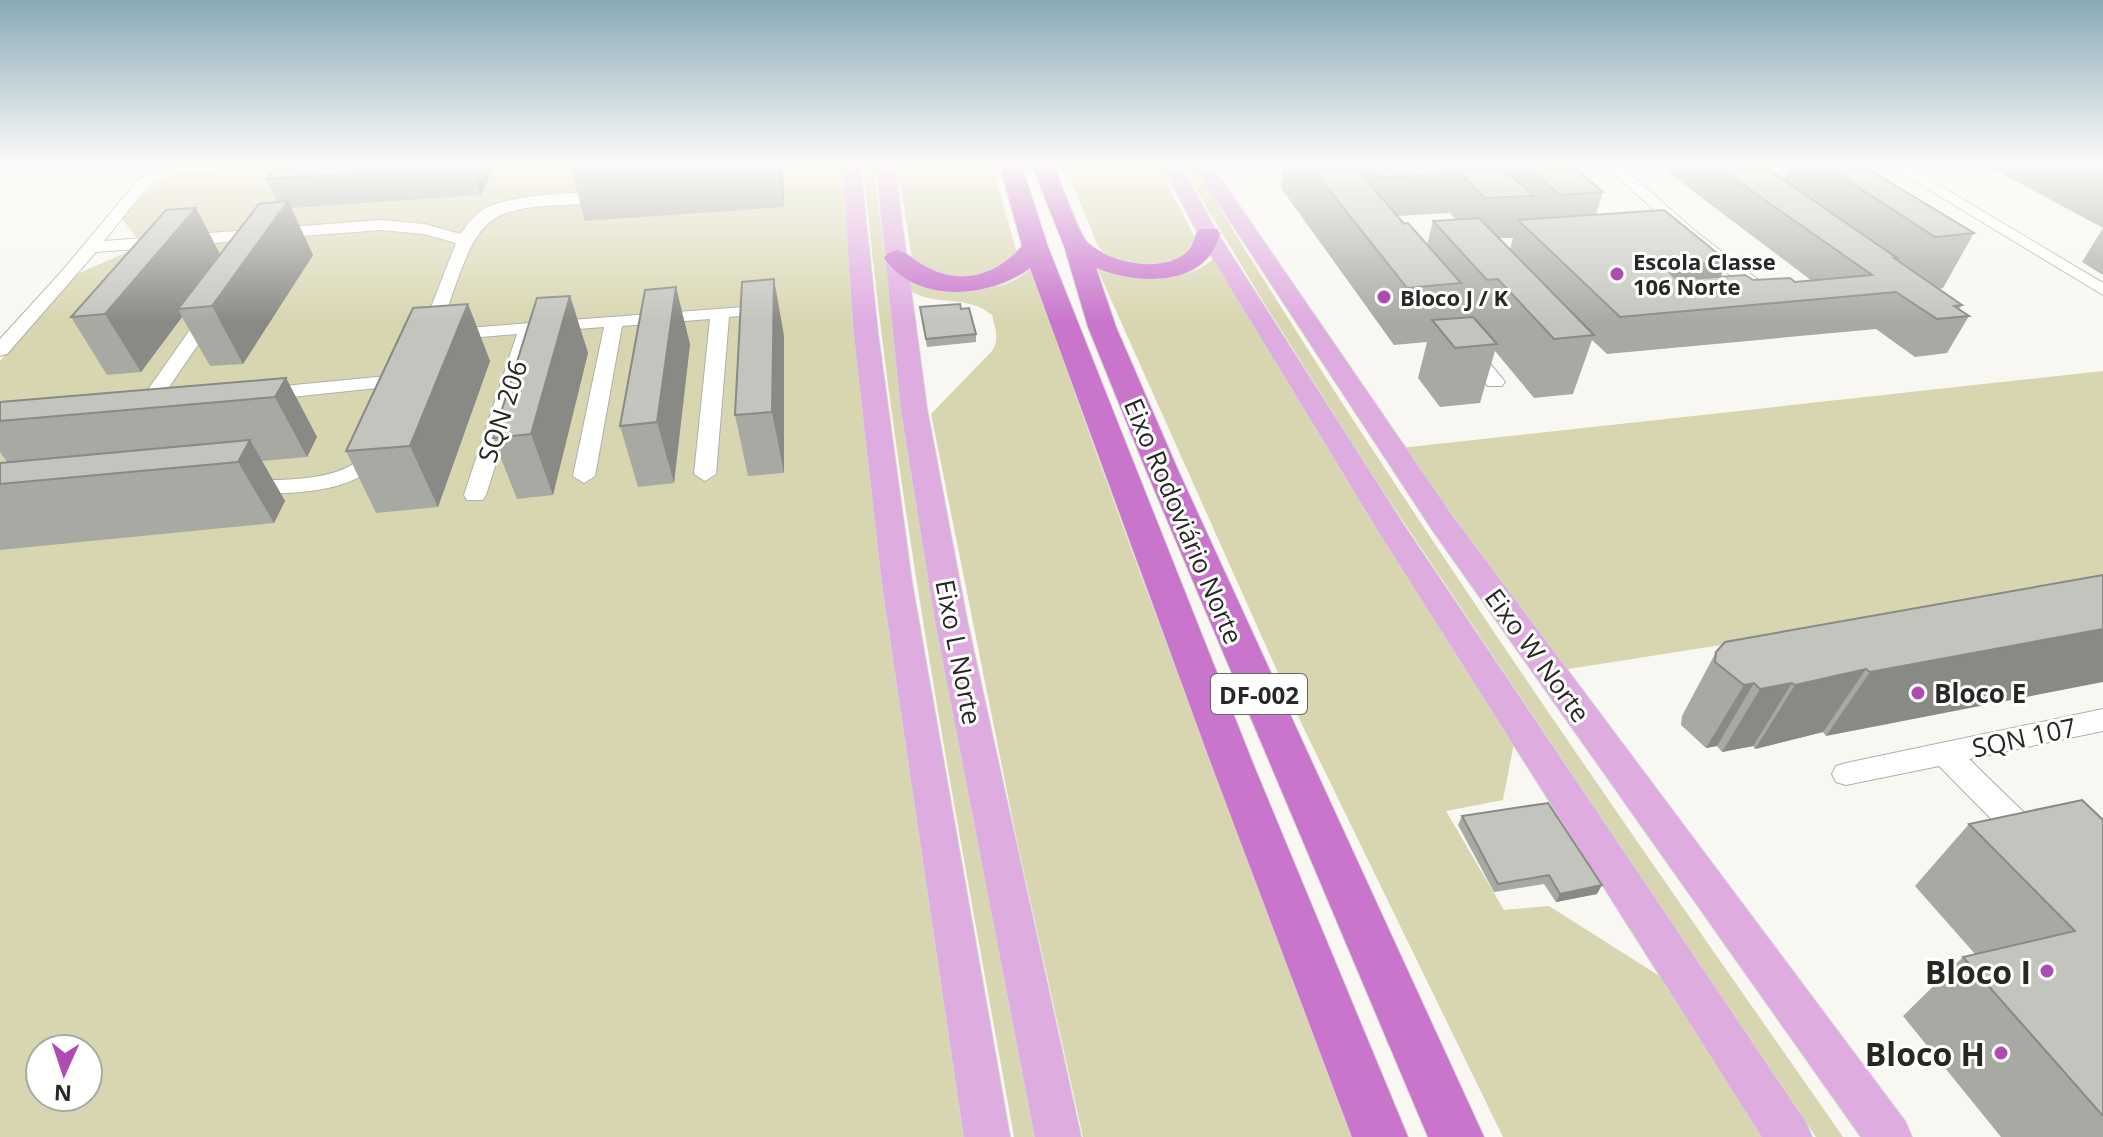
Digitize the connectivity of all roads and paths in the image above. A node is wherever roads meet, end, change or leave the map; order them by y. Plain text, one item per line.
1 (114, 216) edge
2 (484, 216) edge
3 (854, 216) edge
4 (892, 216) edge
5 (1025, 216) edge
6 (1064, 216) edge
7 (1198, 216) edge
8 (1237, 216) edge
9 (1669, 216) edge
10 (1983, 216) edge
11 (111, 220) junction
12 (1688, 233) junction
13 (1208, 234) junction
14 (1659, 235) edge
15 (465, 241) junction
16 (139, 244) junction
17 (1076, 246) junction
18 (90, 247) junction
19 (1035, 247) junction
20 (897, 258) junction
21 (68, 275) junction
22 (2103, 290) edge
23 (225, 291) edge
24 (1741, 302) edge
25 (764, 309) edge
26 (720, 313) junction
27 (614, 321) junction
28 (529, 327) junction
29 (1457, 336) edge
30 (424, 347) junction
31 (0, 350) edge
32 (408, 380) junction
33 (1495, 382) edge
34 (239, 397) edge
35 (178, 402) edge
36 (397, 406) edge
37 (386, 432) edge
38 (705, 474) dead end
39 (584, 476) dead end
40 (228, 490) edge
41 (475, 495) dead end
42 (2103, 720) edge
43 (1944, 753) junction
44 (1846, 774) dead end
45 (2046, 855) edge
46 (987, 1137) edge
47 (1058, 1137) edge
48 (1380, 1137) edge
49 (1456, 1137) edge
50 (1789, 1137) edge
51 (1889, 1137) edge

1 - 11 street
2 - 15 street
3 - 46 main road, Eixo L Norte
4 - 20 main road, Eixo L Norte
5 - 19 highway, Eixo Rodoviário Norte / DF-002
6 - 17 highway, Eixo Rodoviário Norte / DF-002
7 - 13 main road, Eixo W Norte
8 - 51 main road, Eixo W Norte
9 - 12 street
10 - 22 street
11 - 16 street
11 - 18 street
12 - 14 street
12 - 24 street
13 - 17 highway
13 - 50 main road, Eixo W Norte
15 - 16 street
15 - 30 street
16 - 18 street
16 - 21 street
17 - 49 highway, Eixo Rodoviário Norte / DF-002
18 - 21 street
19 - 20 highway
19 - 48 highway, Eixo Rodoviário Norte / DF-002
20 - 47 main road, Eixo L Norte
21 - 31 street
23 - 35 street
25 - 26 street, SQN 206
26 - 27 street, SQN 206
26 - 38 street
27 - 28 street, SQN 206
27 - 39 street
28 - 30 street, SQN 206
28 - 41 street, SQN 206
29 - 33 street
30 - 32 street
32 - 34 street
32 - 36 street
37 - 40 street
42 - 43 street, SQN 107
43 - 44 street, SQN 107
43 - 45 street, SQN 107

